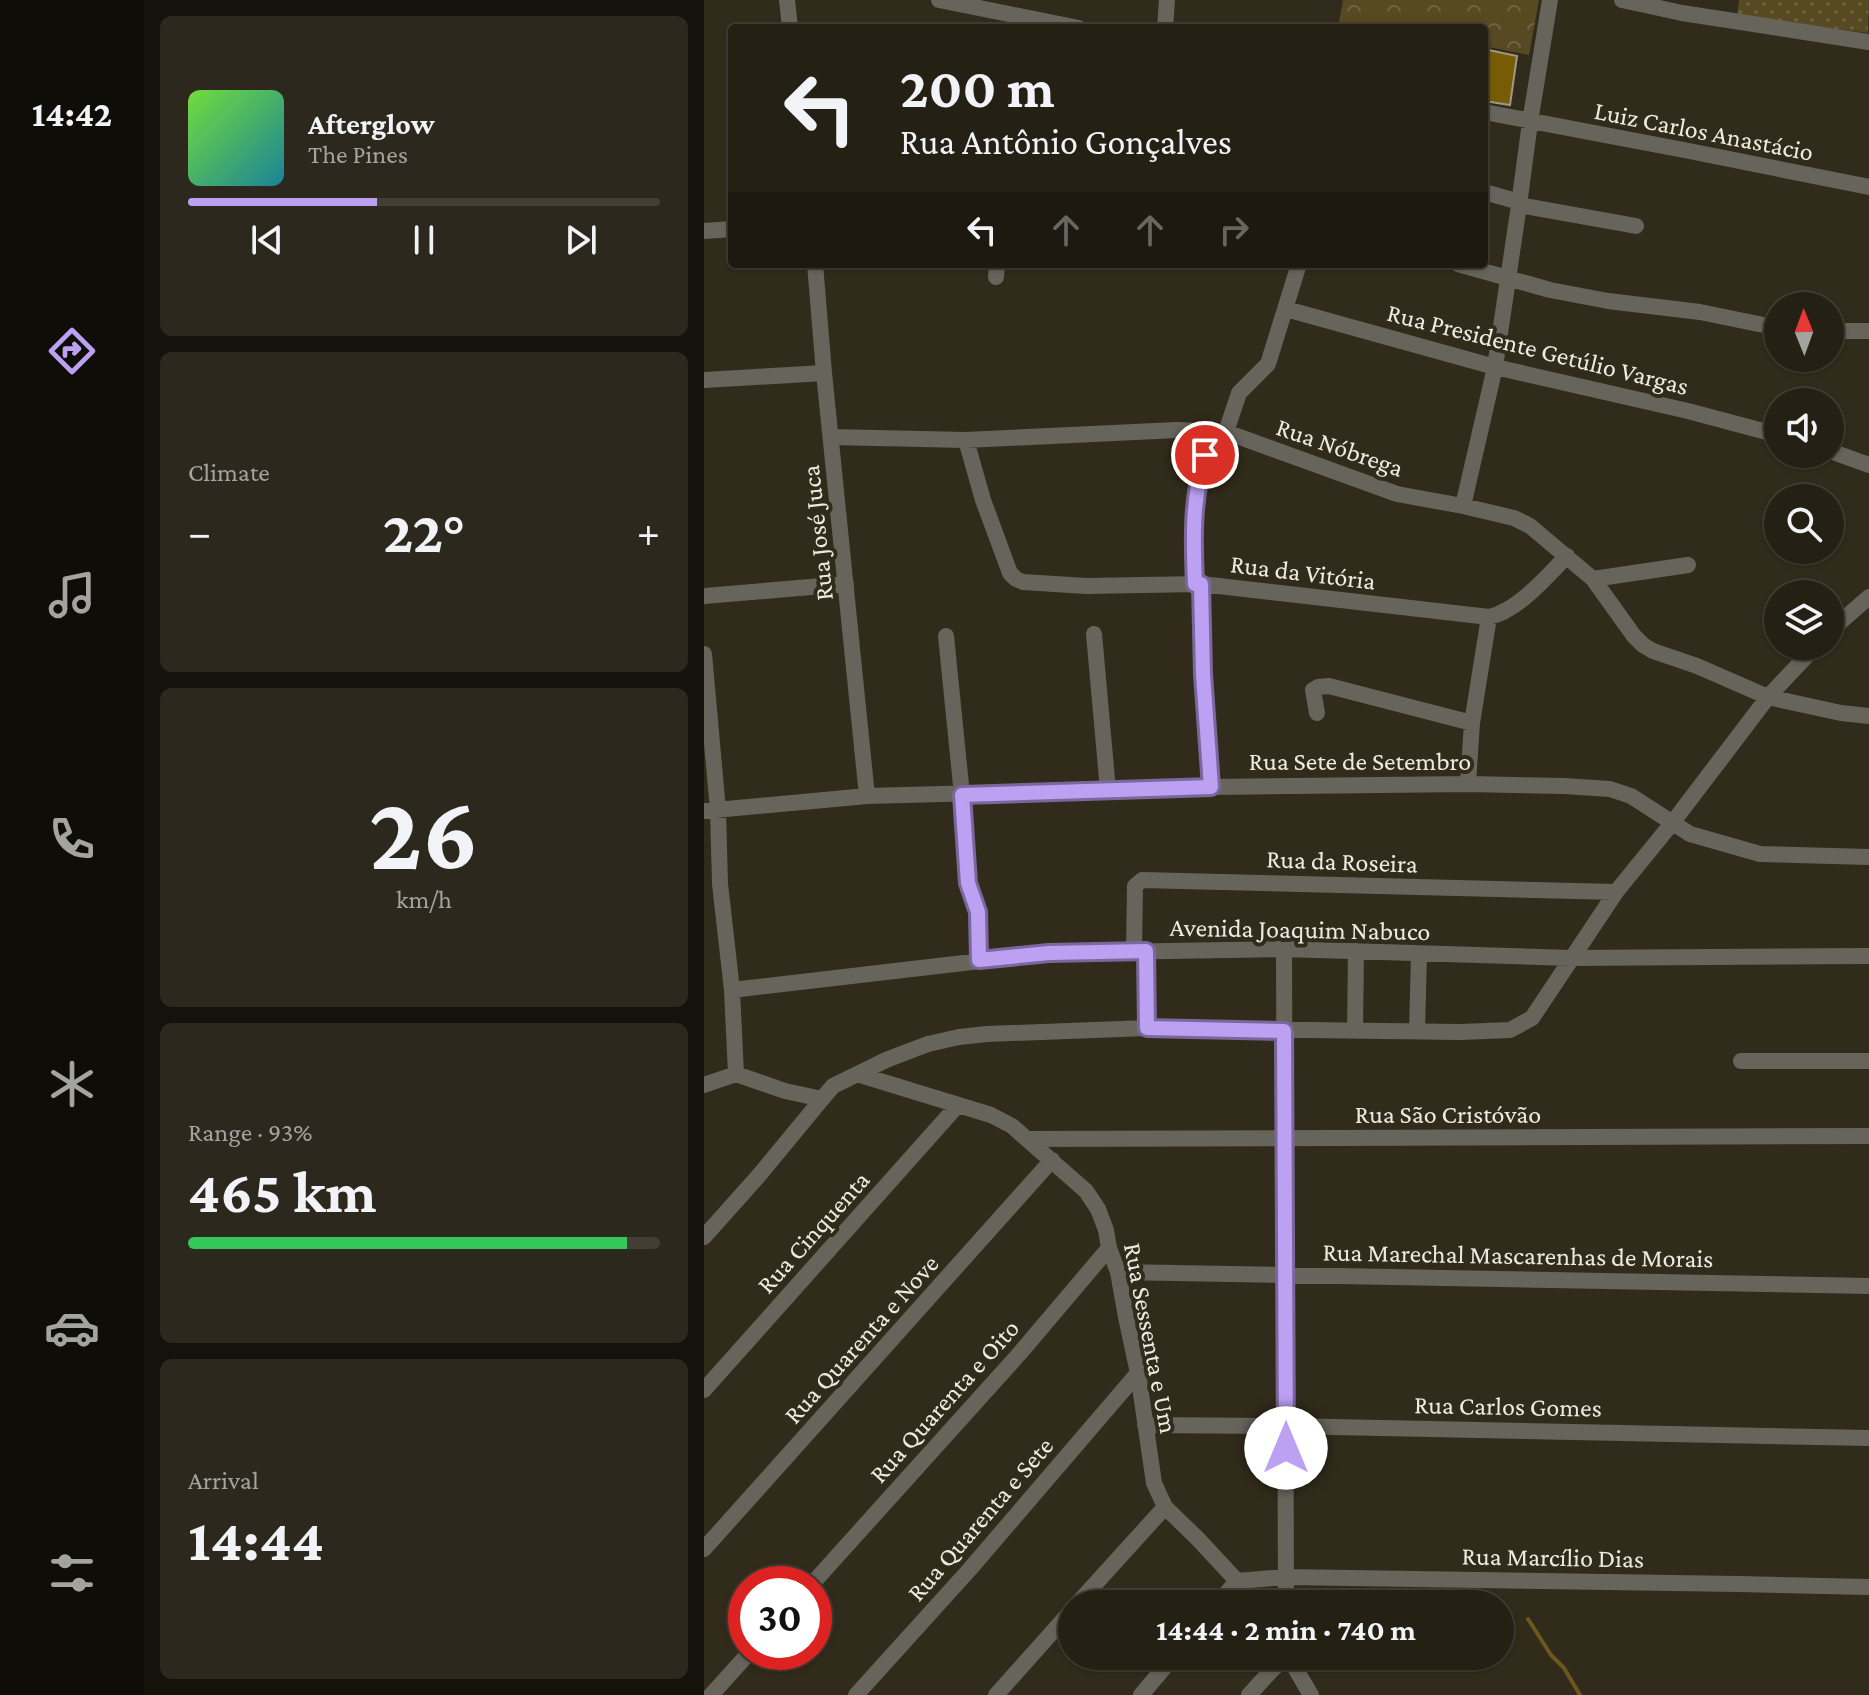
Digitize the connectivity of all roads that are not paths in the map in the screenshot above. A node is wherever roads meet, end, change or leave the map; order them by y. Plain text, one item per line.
1 (787, 0) edge
2 (939, 0) edge
3 (1167, 0) edge
4 (1550, 0) edge
5 (1622, 0) edge
6 (790, 24) edge
7 (1059, 24) edge
8 (1165, 24) edge
9 (1869, 42) edge
10 (1488, 113) edge
11 (1530, 122) junction
12 (1869, 187) edge
13 (1488, 193) edge
14 (1520, 204) junction
15 (1636, 226) dead end
16 (728, 229) edge
17 (704, 231) edge
18 (815, 268) edge
19 (1298, 268) edge
20 (1470, 268) edge
21 (1508, 280) junction
22 (1286, 309) junction
23 (1764, 325) edge
24 (1844, 331) edge
25 (1869, 331) edge
26 (1495, 367) junction
27 (824, 373) junction
28 (704, 380) edge
29 (1764, 431) edge
30 (1219, 432) junction
31 (831, 437) junction
32 (966, 440) junction
33 (1844, 456) edge
34 (1869, 465) edge
35 (1463, 506) junction
36 (1567, 556) junction
37 (1688, 565) dead end
38 (1593, 579) junction
39 (846, 584) junction
40 (1198, 584) junction
41 (704, 596) edge
42 (1869, 597) edge
43 (1489, 617) junction
44 (1844, 619) edge
45 (1094, 634) dead end
46 (946, 636) dead end
47 (704, 654) edge
48 (1803, 660) edge
49 (1768, 697) junction
50 (1317, 713) dead end
51 (1869, 716) edge
52 (1472, 723) junction
53 (1468, 784) junction
54 (1211, 787) junction
55 (1108, 790) junction
56 (962, 795) junction
57 (867, 796) junction
58 (711, 810) edge
59 (1673, 822) junction
60 (1869, 857) edge
61 (1616, 892) junction
62 (1284, 949) junction
63 (1140, 951) junction
64 (1356, 951) junction
65 (1419, 954) junction
66 (1869, 956) edge
67 (1571, 958) junction
68 (979, 960) junction
69 (732, 990) junction
70 (1147, 1028) junction
71 (1284, 1031) junction
72 (1355, 1031) junction
73 (1417, 1031) junction
74 (1741, 1061) dead end
75 (1869, 1061) edge
76 (736, 1074) junction
77 (857, 1074) junction
78 (704, 1085) edge
79 (822, 1099) junction
80 (958, 1105) junction
81 (1869, 1136) edge
82 (1028, 1139) junction
83 (1284, 1139) junction
84 (1052, 1160) junction
85 (704, 1237) edge
86 (1109, 1248) junction
87 (1118, 1272) junction
88 (1285, 1274) junction
89 (1869, 1286) edge
90 (1138, 1373) junction
91 (704, 1390) edge
92 (1145, 1425) junction
93 (1286, 1426) junction
94 (1869, 1438) edge
95 (1165, 1507) junction
96 (704, 1549) edge
97 (828, 1566) edge
98 (1286, 1577) junction
99 (1237, 1581) junction
100 (1869, 1587) edge
101 (1090, 1590) edge
102 (1229, 1590) edge
103 (1243, 1590) edge
104 (1286, 1590) edge
105 (1058, 1626) edge
106 (734, 1670) edge
107 (1162, 1670) edge
108 (1272, 1670) edge
109 (1296, 1670) edge
110 (711, 1695) edge
111 (856, 1695) edge
112 (996, 1695) edge
113 (1141, 1695) edge
114 (1249, 1695) edge
115 (1311, 1695) edge

1 - 6 street
2 - 7 street
3 - 8 street
4 - 11 street
5 - 9 street
10 - 11 street, Luiz Carlos Anastácio
11 - 12 street, Luiz Carlos Anastácio
11 - 14 street
13 - 14 street
14 - 15 street
14 - 21 street
16 - 17 street
18 - 27 street, Rua José Juca
19 - 22 street
20 - 21 street
21 - 23 street
21 - 26 street
22 - 26 street, Rua Presidente Getúlio Vargas
22 - 30 street
24 - 25 street
26 - 29 street, Rua Presidente Getúlio Vargas
26 - 35 street
27 - 28 street
27 - 31 street, Rua José Juca
30 - 32 street, Rua Nóbrega
30 - 35 street, Rua Nóbrega
30 - 40 street
31 - 32 street, Rua Nóbrega
31 - 39 street, Rua José Juca
32 - 40 street, Rua da Vitória
33 - 34 street
35 - 36 street, Rua Nóbrega
36 - 38 street, Rua Nóbrega
36 - 43 street
37 - 38 street
38 - 49 street, Rua Nóbrega
39 - 41 street
39 - 57 street, Rua José Juca
40 - 43 street, Rua da Vitória
40 - 54 street
42 - 44 street
43 - 52 street
45 - 55 street
46 - 56 street
47 - 58 street
48 - 49 street
49 - 51 street, Rua Nóbrega
49 - 59 street
50 - 52 street
52 - 53 street
53 - 54 street, Rua Sete de Setembro
53 - 59 street, Rua Sete de Setembro
54 - 55 street, Rua Sete de Setembro
55 - 56 street, Rua Sete de Setembro
56 - 57 street, Rua Sete de Setembro
56 - 68 street
57 - 58 street, Rua Sete de Setembro
58 - 69 street
59 - 60 street, Rua Sete de Setembro
59 - 61 street
61 - 63 street, Rua da Roseira
61 - 67 street
62 - 63 street, Avenida Joaquim Nabuco
62 - 64 street, Avenida Joaquim Nabuco
62 - 71 street
63 - 68 street, Avenida Joaquim Nabuco
63 - 70 street, Rua da Roseira
64 - 65 street, Avenida Joaquim Nabuco
64 - 72 street
65 - 67 street, Avenida Joaquim Nabuco
65 - 73 street
66 - 67 street, Avenida Joaquim Nabuco
67 - 73 street
68 - 69 street, Avenida Joaquim Nabuco
69 - 76 street
70 - 71 street
70 - 77 street
71 - 72 street
71 - 83 street
72 - 73 street
74 - 75 street
76 - 78 street
76 - 79 street
77 - 79 street
77 - 80 street, Rua Sessenta e Um
79 - 85 street
80 - 82 street, Rua Sessenta e Um
80 - 91 street, Rua Cinquenta
81 - 83 street, Rua São Cristóvão
82 - 83 street, Rua São Cristóvão
82 - 84 street, Rua Sessenta e Um
83 - 88 street
84 - 86 street, Rua Sessenta e Um
84 - 96 street, Rua Quarenta e Nove
86 - 87 street, Rua Sessenta e Um
86 - 97 street, Rua Quarenta e Oito
87 - 88 street, Rua Marechal Mascarenhas de Morais
87 - 90 street, Rua Sessenta e Um
88 - 89 street, Rua Marechal Mascarenhas de Morais
88 - 93 street
90 - 92 street, Rua Sessenta e Um
90 - 111 street, Rua Quarenta e Sete
92 - 93 street, Rua Carlos Gomes
92 - 95 street, Rua Sessenta e Um
93 - 94 street, Rua Carlos Gomes
93 - 98 street
95 - 99 street, Rua Sessenta e Um
95 - 101 street
98 - 99 street, Rua Marcílio Dias
98 - 100 street, Rua Marcílio Dias
98 - 104 street
99 - 102 street
99 - 103 street, Rua Sessenta e Um
105 - 112 street
106 - 110 street
107 - 113 street
108 - 114 street
109 - 115 street

